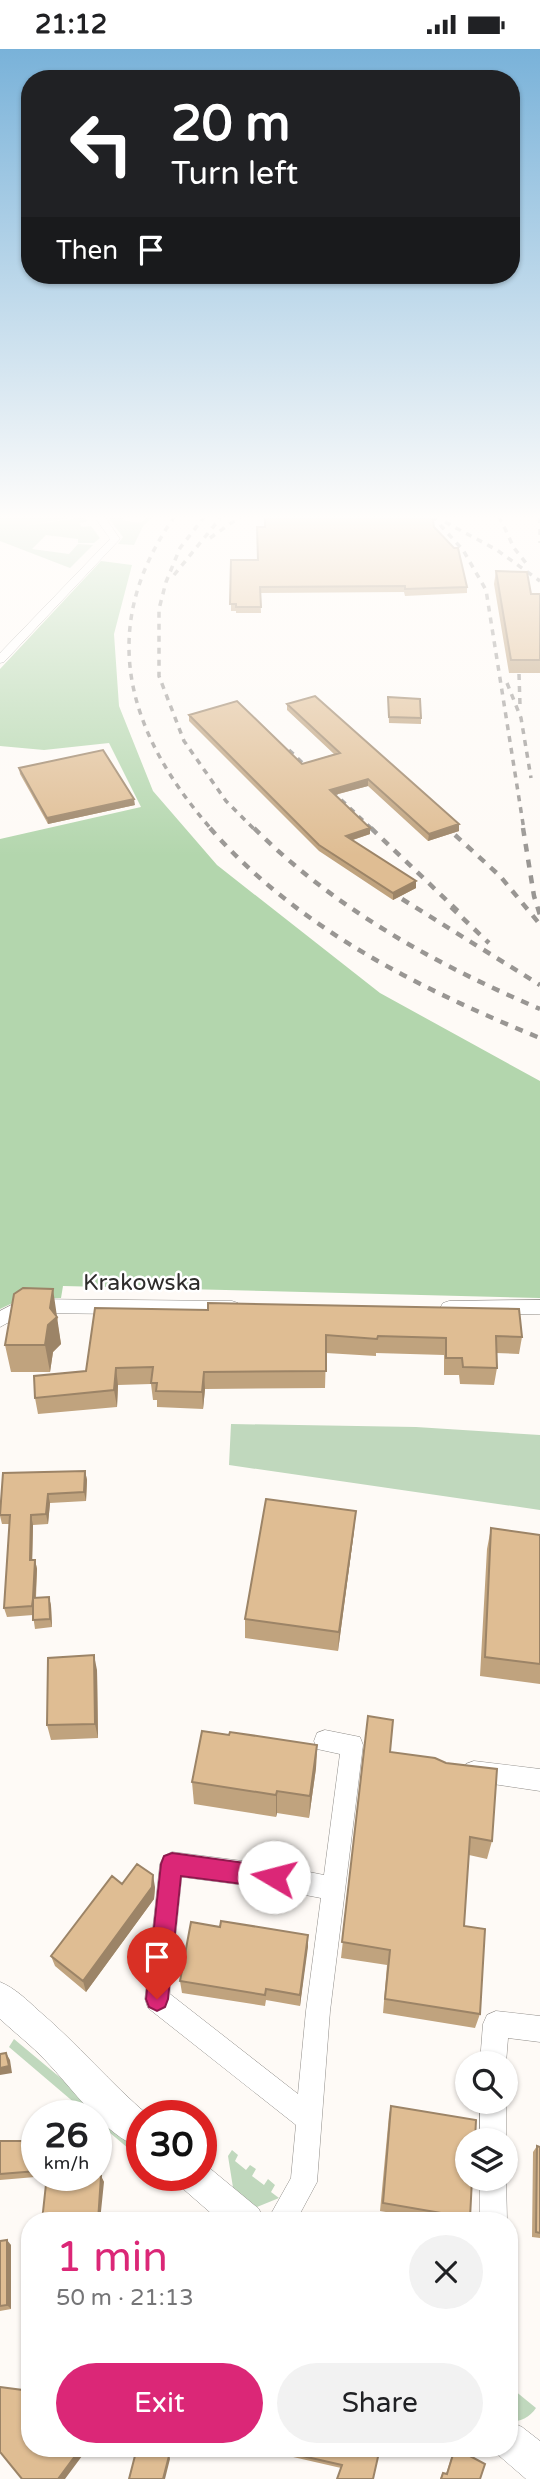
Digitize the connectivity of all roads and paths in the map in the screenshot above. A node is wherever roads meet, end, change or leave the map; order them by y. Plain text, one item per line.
1 (29, 629) edge
2 (0, 660) edge
3 (540, 1307) edge
4 (253, 1309) edge
5 (428, 1309) edge
6 (0, 1320) edge
7 (325, 1741) dead end
8 (454, 1769) edge
9 (540, 1780) edge
10 (335, 1889) junction
11 (0, 1998) edge
12 (540, 2029) edge
13 (494, 2051) edge
14 (126, 2119) edge
15 (310, 2120) junction
16 (212, 2191) edge
17 (494, 2191) edge
18 (236, 2212) edge
19 (286, 2212) edge
20 (494, 2212) edge
21 (518, 2448) edge
22 (540, 2466) edge

1 - 2 street
3 - 5 street
4 - 6 street, Krakowska
7 - 10 street
8 - 9 street
10 - 15 street
10 - 15 street
11 - 14 street
12 - 13 street
15 - 19 street
16 - 18 street
17 - 20 street
21 - 22 street

